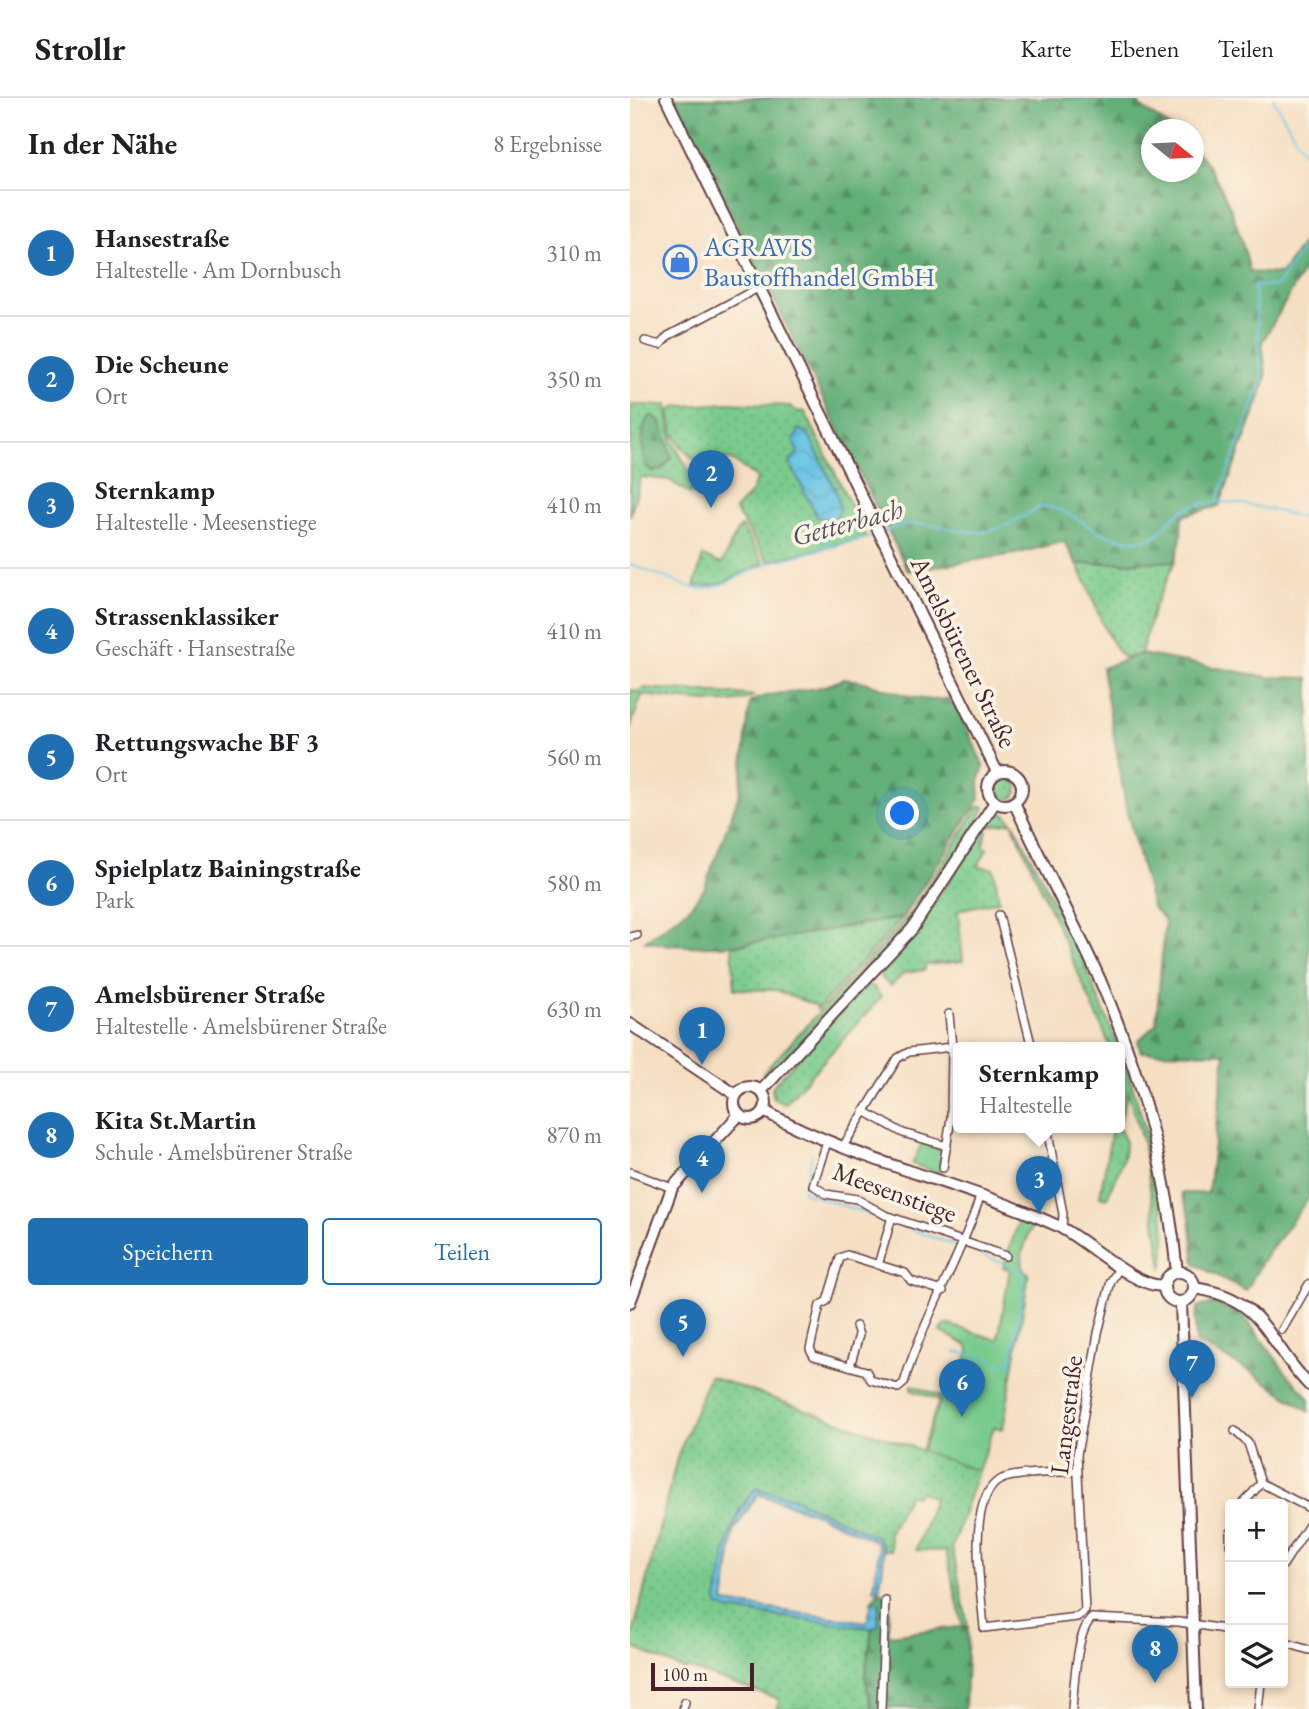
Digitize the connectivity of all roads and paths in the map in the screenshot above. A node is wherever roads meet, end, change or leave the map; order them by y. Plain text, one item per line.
1 (666, 98) edge
2 (758, 288) junction
3 (645, 341) dead end
4 (997, 772) junction
5 (995, 802) junction
6 (1014, 803) junction
7 (999, 915) dead end
8 (949, 1014) dead end
9 (630, 1024) edge
10 (1031, 1042) edge
11 (1125, 1042) edge
12 (1125, 1043) edge
13 (952, 1047) junction
14 (761, 1091) junction
15 (736, 1095) junction
16 (764, 1111) junction
17 (864, 1111) junction
18 (739, 1115) junction
19 (1049, 1133) edge
20 (827, 1142) junction
21 (947, 1146) junction
22 (842, 1148) junction
23 (943, 1168) dead end
24 (630, 1172) edge
25 (672, 1188) junction
26 (980, 1197) junction
27 (892, 1217) junction
28 (1062, 1228) junction
29 (965, 1241) junction
30 (1006, 1256) dead end
31 (878, 1265) junction
32 (1120, 1266) junction
33 (1177, 1272) junction
34 (1309, 1284) edge
35 (1163, 1286) junction
36 (1194, 1287) junction
37 (943, 1291) junction
38 (1181, 1302) junction
39 (630, 1303) edge
40 (856, 1326) dead end
41 (1282, 1330) dead end
42 (850, 1366) junction
43 (1309, 1385) edge
44 (1235, 1431) dead end
45 (1077, 1471) junction
46 (1261, 1483) junction
47 (1247, 1499) edge
48 (1309, 1508) edge
49 (1309, 1525) edge
50 (1285, 1562) edge
51 (885, 1600) dead end
52 (1086, 1618) junction
53 (1194, 1625) junction
54 (1225, 1629) edge
55 (1288, 1644) edge
56 (1309, 1650) edge
57 (1260, 1688) edge
58 (881, 1709) edge
59 (1072, 1709) edge
60 (1196, 1709) edge
61 (1258, 1709) edge

1 - 2 street, Amelsbürener Straße
2 - 3 street
2 - 4 street, Amelsbürener Straße
4 - 5 street, Amelsbürener Straße
4 - 6 street, Amelsbürener Straße
5 - 6 street
5 - 14 street
6 - 11 street, Amelsbürener Straße
7 - 10 street
8 - 13 street
9 - 15 street
12 - 33 street, Amelsbürener Straße
13 - 17 street
13 - 21 street
14 - 15 street
14 - 16 street
15 - 18 street
16 - 18 street
16 - 20 street, Meesenstiege
17 - 21 street
17 - 22 street
18 - 25 street
19 - 28 street
20 - 22 street, Meesenstiege
20 - 27 street, Meesenstiege
21 - 23 street
22 - 26 street, Meesenstiege
24 - 25 street
25 - 39 street
26 - 28 street, Meesenstiege
26 - 29 street
27 - 29 street, Meesenstiege
27 - 31 street
28 - 32 street, Meesenstiege
29 - 30 street, Meesenstiege
29 - 37 street
31 - 37 street
31 - 42 street
32 - 35 street, Meesenstiege
32 - 45 street, Langestraße
33 - 35 street
33 - 36 street
34 - 41 street
35 - 38 street
36 - 38 street
36 - 43 street
37 - 42 street
38 - 53 street
40 - 42 street
44 - 46 street
45 - 52 street, Langestraße
45 - 52 street
46 - 47 street
46 - 48 street
49 - 50 street
51 - 58 street
52 - 53 street
52 - 59 street, Langestraße
53 - 54 street
53 - 60 street
55 - 56 street
57 - 61 street

